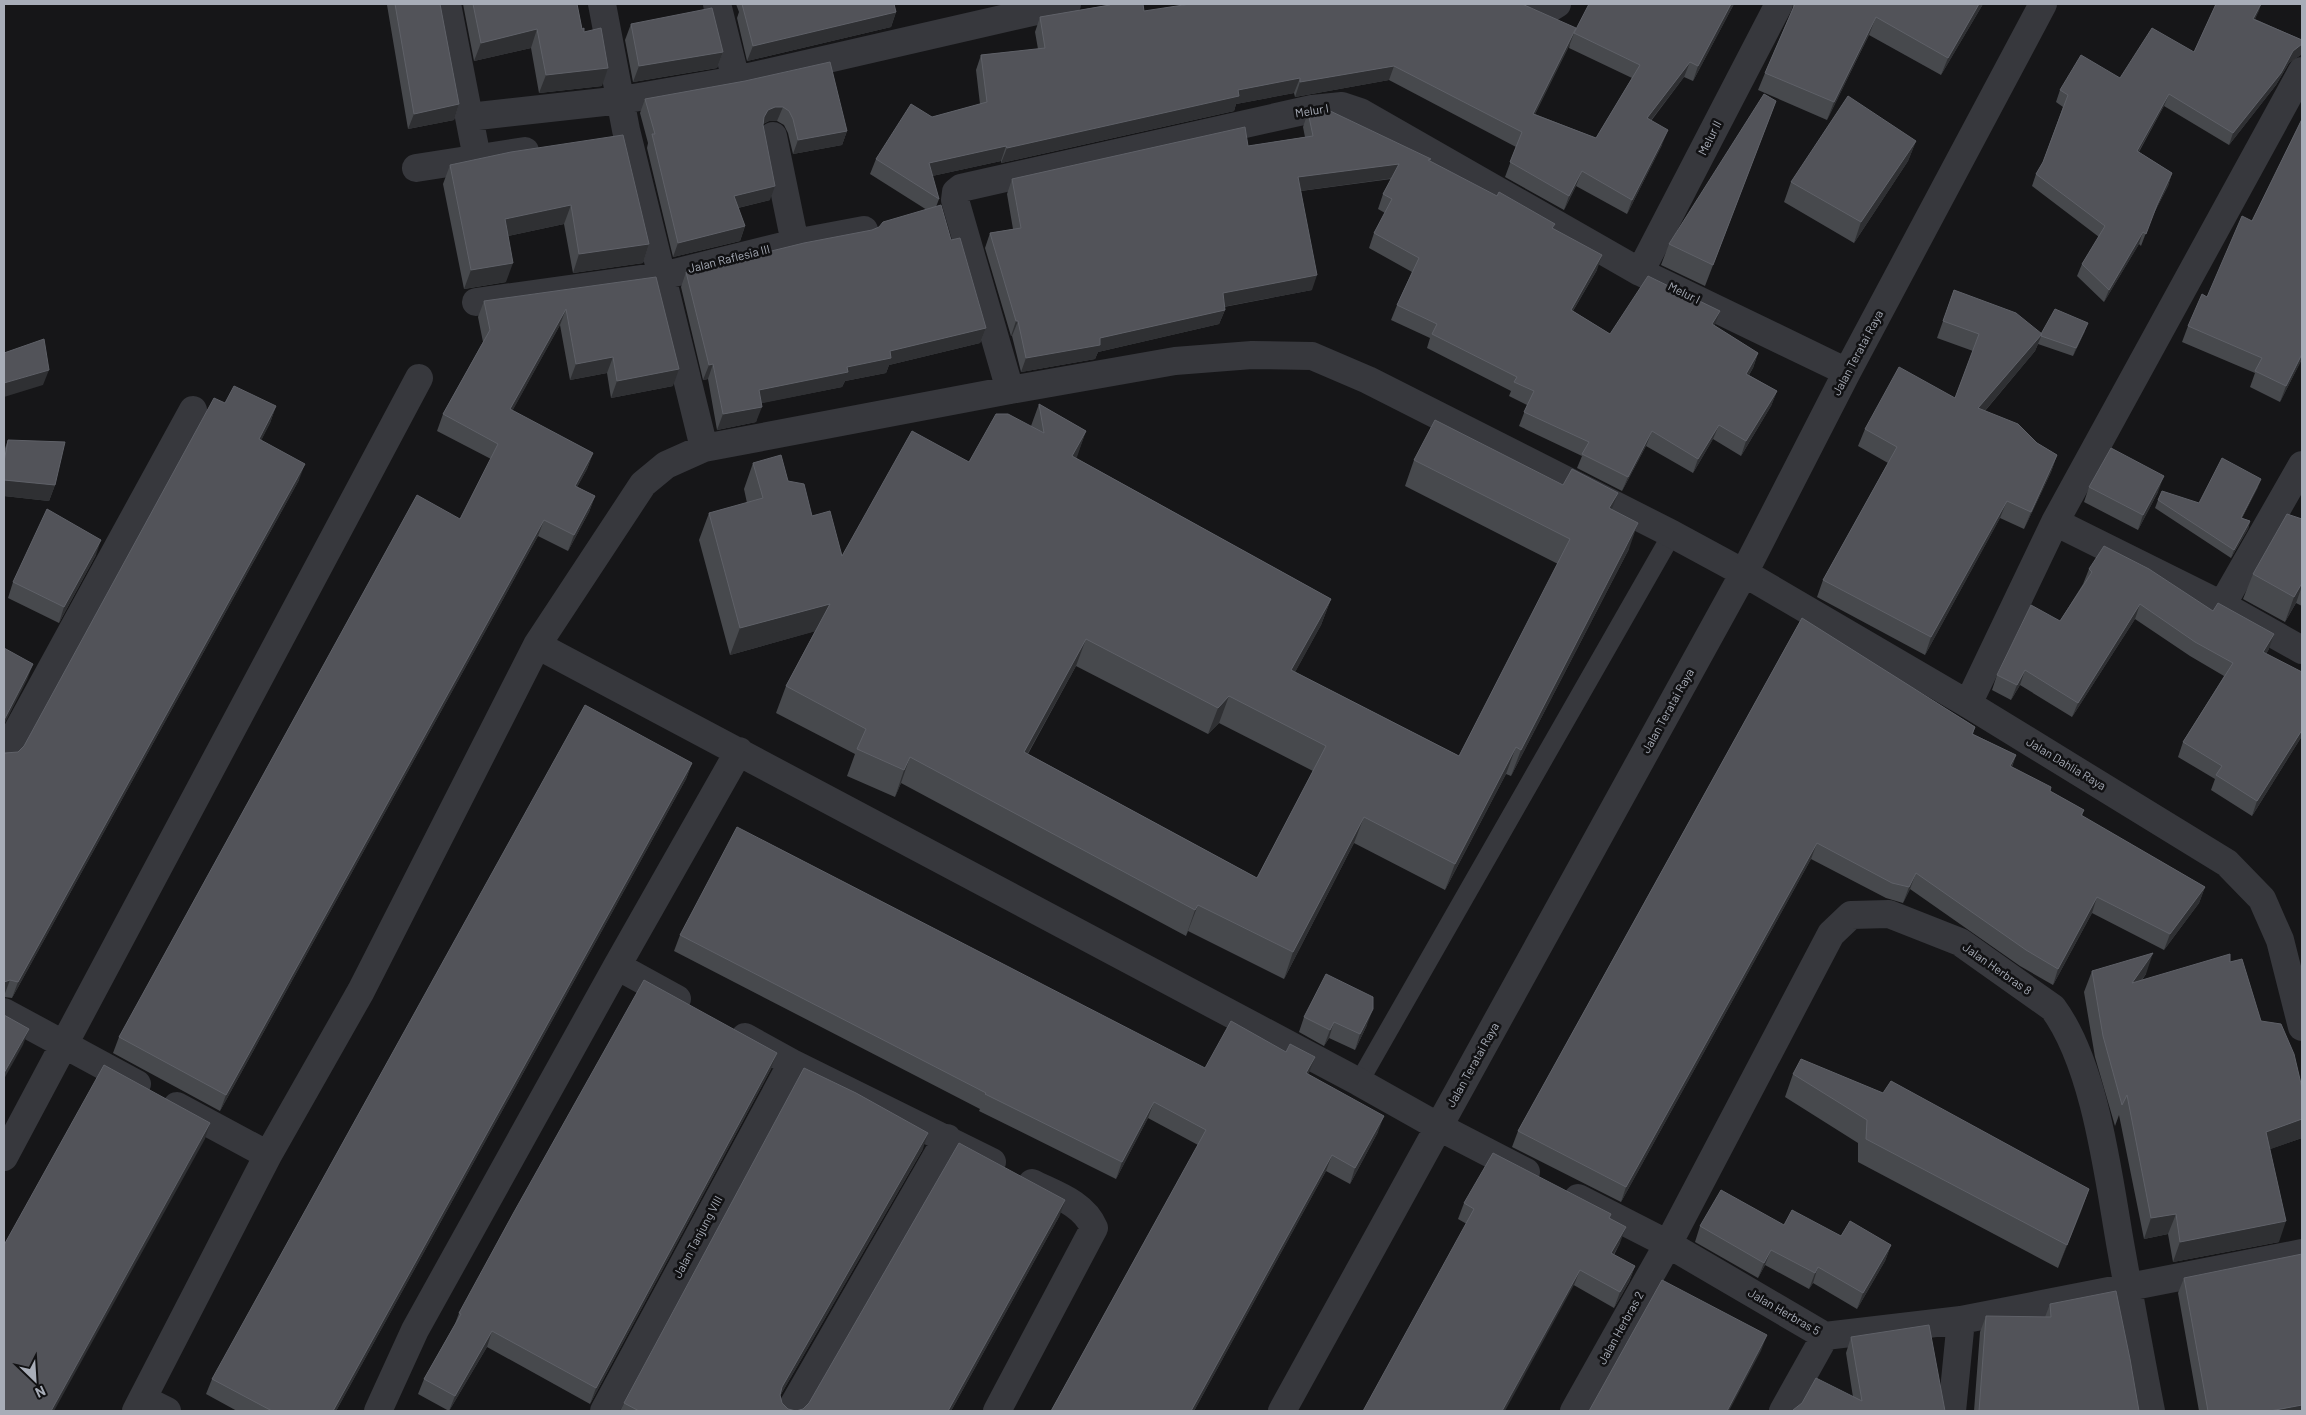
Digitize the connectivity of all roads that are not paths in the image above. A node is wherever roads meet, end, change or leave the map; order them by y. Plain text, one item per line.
1 (447, 4) edge
2 (602, 4) edge
3 (716, 4) edge
4 (1067, 4) edge
5 (1536, 4) edge
6 (1556, 4) edge
7 (1779, 4) edge
8 (2043, 4) edge
9 (2302, 71) edge
10 (736, 80) junction
11 (469, 116) junction
12 (624, 118) junction
13 (773, 136) dead end
14 (600, 140) edge
15 (552, 147) edge
16 (477, 158) junction
17 (416, 168) dead end
18 (864, 230) edge
19 (795, 243) junction
20 (1640, 272) junction
21 (662, 276) junction
22 (476, 302) dead end
23 (1847, 372) junction
24 (419, 378) dead end
25 (1010, 390) junction
26 (193, 410) dead end
27 (704, 448) junction
28 (2302, 468) edge
29 (2055, 522) junction
30 (1672, 534) junction
31 (1744, 573) junction
32 (2222, 605) junction
33 (537, 644) junction
34 (2302, 650) edge
35 (1968, 704) junction
36 (739, 751) junction
37 (4, 756) edge
38 (617, 966) junction
39 (4, 1012) edge
40 (700, 1012) edge
41 (725, 1026) edge
42 (2302, 1027) edge
43 (65, 1046) junction
44 (792, 1063) junction
45 (1359, 1082) junction
46 (1439, 1127) junction
47 (947, 1138) junction
48 (268, 1155) junction
49 (4, 1157) edge
50 (1668, 1244) junction
51 (2302, 1254) edge
52 (2128, 1286) junction
53 (1961, 1320) junction
54 (1825, 1336) junction
55 (140, 1405) edge
56 (167, 1411) edge
57 (378, 1411) edge
58 (604, 1411) edge
59 (790, 1411) edge
60 (997, 1411) edge
61 (1282, 1411) edge
62 (1574, 1411) edge
63 (1783, 1411) edge
64 (1952, 1411) edge
65 (2151, 1411) edge

1 - 11 street
2 - 12 street
3 - 10 street
4 - 10 street
5 - 6 street
7 - 20 street, Melur II
8 - 23 street, Jalan Teratai Raya
9 - 29 street
10 - 12 street
11 - 12 street
11 - 16 street
12 - 14 street
12 - 21 street
13 - 19 street
15 - 16 street
16 - 17 street
18 - 19 street, Jalan Raflesia III
19 - 21 street, Jalan Raflesia III
20 - 23 street, Melur I
20 - 25 street, Melur I
21 - 22 street, Jalan Raflesia III
21 - 27 street
23 - 31 street, Jalan Teratai Raya
24 - 43 street
25 - 27 street, Jalan Dahlia Raya
25 - 30 street, Jalan Dahlia Raya
26 - 37 street
27 - 33 street, Jalan Dahlia Raya
28 - 32 street
29 - 32 street
29 - 35 street
30 - 31 street, Jalan Dahlia Raya
30 - 45 lane
31 - 35 street, Jalan Dahlia Raya
31 - 46 street, Jalan Teratai Raya
32 - 34 street
33 - 36 street, Jalan Herbras 5
33 - 48 street, Jalan Dahlia Raya
35 - 42 street, Jalan Dahlia Raya
36 - 38 street
36 - 45 street, Jalan Herbras 5
38 - 40 street
38 - 57 street
39 - 43 street
41 - 44 street
43 - 48 street
43 - 49 street
44 - 47 street
44 - 58 street, Jalan Tanjung VIII
45 - 46 street, Jalan Herbras 5
46 - 50 street, Jalan Herbras 5
46 - 61 street, Jalan Teratai Raya
47 - 59 street
47 - 60 street
48 - 55 street, Jalan Dahlia Raya
50 - 52 street, Jalan Herbras 8
50 - 54 street, Jalan Herbras 5
50 - 62 street, Jalan Herbras 2
51 - 52 street, Jalan Herbras 5
52 - 53 street, Jalan Herbras 5
52 - 65 street
53 - 54 street, Jalan Herbras 5
53 - 64 street
54 - 63 street
55 - 56 street

